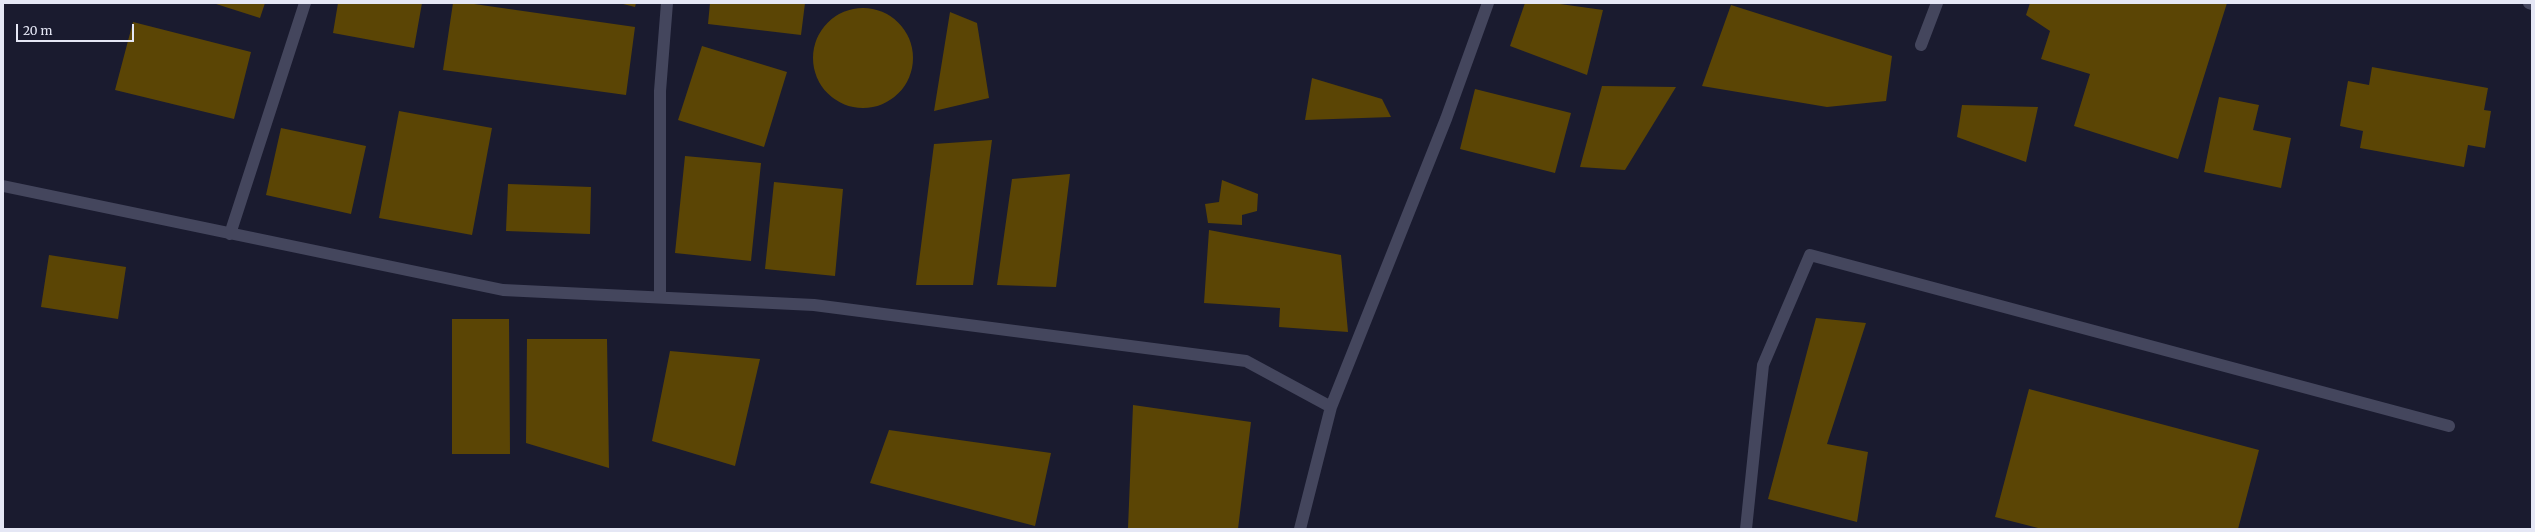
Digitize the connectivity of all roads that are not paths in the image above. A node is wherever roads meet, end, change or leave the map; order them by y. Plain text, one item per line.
1 (305, 3) edge
2 (667, 3) edge
3 (1488, 3) edge
4 (1937, 3) edge
5 (2529, 3) edge
6 (2532, 4) edge
7 (1921, 46) dead end
8 (3, 186) edge
9 (230, 234) junction
10 (660, 297) junction
11 (1331, 408) junction
12 (2449, 426) dead end
13 (1300, 529) edge
14 (1746, 529) edge

1 - 9 street
2 - 10 street
3 - 11 street
4 - 7 street
5 - 6 street
8 - 9 street
9 - 10 street
10 - 11 street
11 - 13 street
12 - 14 street

